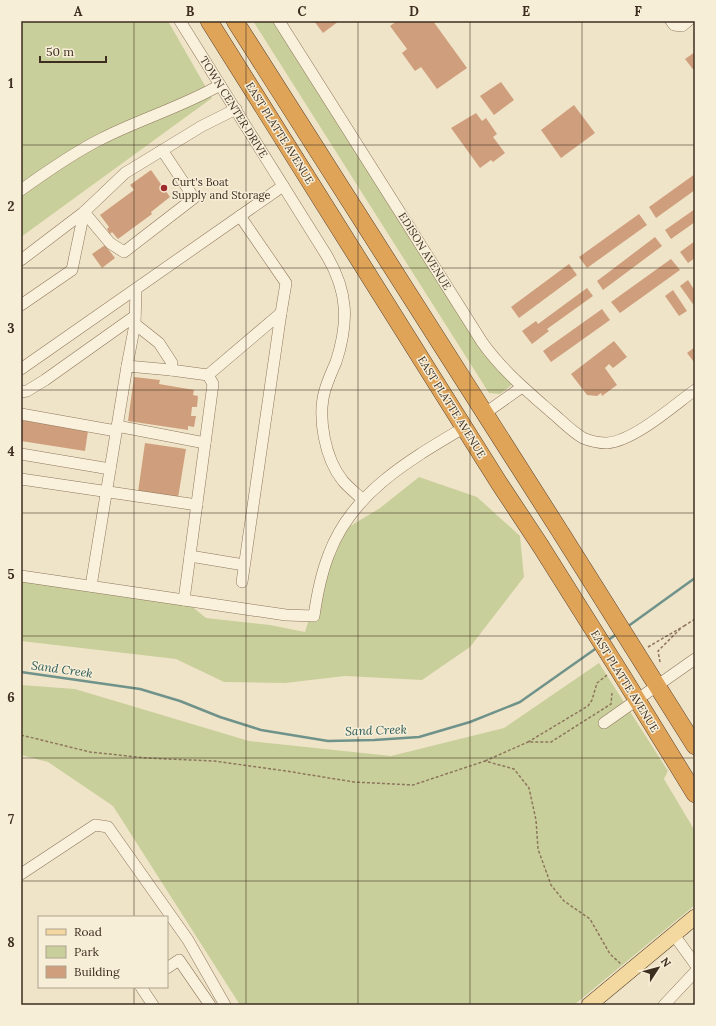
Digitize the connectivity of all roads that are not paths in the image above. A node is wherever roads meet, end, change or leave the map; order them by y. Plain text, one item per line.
1 (180, 21) edge
2 (209, 21) edge
3 (235, 21) edge
4 (279, 21) edge
5 (671, 21) edge
6 (688, 21) edge
7 (220, 85) junction
8 (236, 109) junction
9 (162, 150) junction
10 (283, 186) junction
11 (21, 190) edge
12 (84, 212) junction
13 (240, 216) junction
14 (21, 260) edge
15 (136, 289) junction
16 (21, 305) edge
17 (281, 313) junction
18 (135, 320) junction
19 (127, 366) junction
20 (428, 368) junction
21 (21, 370) edge
22 (171, 370) junction
23 (208, 375) junction
24 (522, 387) junction
25 (695, 390) edge
26 (21, 392) edge
27 (21, 414) edge
28 (484, 414) junction
29 (117, 428) junction
30 (465, 428) junction
31 (205, 443) junction
32 (21, 454) edge
33 (110, 469) junction
34 (21, 479) edge
35 (107, 491) junction
36 (363, 500) junction
37 (197, 506) junction
38 (190, 556) junction
39 (244, 565) junction
40 (21, 576) edge
41 (242, 582) dead end
42 (91, 586) junction
43 (184, 600) junction
44 (693, 661) edge
45 (657, 686) junction
46 (637, 700) junction
47 (604, 723) dead end
48 (695, 746) edge
49 (681, 772) junction
50 (695, 794) edge
51 (695, 798) edge
52 (21, 874) edge
53 (695, 917) edge
54 (674, 934) junction
55 (695, 964) edge
56 (168, 967) edge
57 (695, 972) edge
58 (143, 988) edge
59 (154, 1005) edge
60 (210, 1005) edge
61 (225, 1005) edge
62 (589, 1005) edge
63 (664, 1005) edge

1 - 7 street, TOWN CENTER DRIVE
2 - 20 highway, EAST PLATTE AVENUE
3 - 28 highway, EAST PLATTE AVENUE
4 - 24 street, EDISON AVENUE
5 - 6 street
7 - 8 street, TOWN CENTER DRIVE
7 - 11 street
8 - 9 street
8 - 10 street, TOWN CENTER DRIVE
9 - 12 street
9 - 12 street
10 - 13 street
10 - 36 street, TOWN CENTER DRIVE
12 - 14 street
12 - 16 street
13 - 15 street
13 - 17 street
15 - 18 street
15 - 21 street
17 - 23 street
17 - 39 street
18 - 19 street
18 - 22 street
18 - 26 street
19 - 22 street
19 - 29 street
20 - 28 highway
20 - 30 highway, EAST PLATTE AVENUE
22 - 23 street
23 - 31 street
24 - 25 street, EDISON AVENUE
24 - 28 street
27 - 29 street
28 - 45 highway, EAST PLATTE AVENUE, bridge
29 - 31 street
29 - 33 street
30 - 36 street
30 - 46 highway, EAST PLATTE AVENUE, bridge
31 - 37 street
32 - 33 street
33 - 35 street
34 - 35 street
35 - 37 street
35 - 42 street
36 - 43 street
37 - 38 street
38 - 39 street
38 - 43 street
39 - 41 street
40 - 42 street
42 - 43 street
44 - 45 street
45 - 46 street
45 - 48 highway, EAST PLATTE AVENUE
46 - 47 street
46 - 49 highway, EAST PLATTE AVENUE
49 - 50 highway, EAST PLATTE AVENUE
49 - 51 highway
52 - 61 street
53 - 54 main road
54 - 55 street
54 - 62 main road
56 - 60 street
57 - 63 street
58 - 59 street

